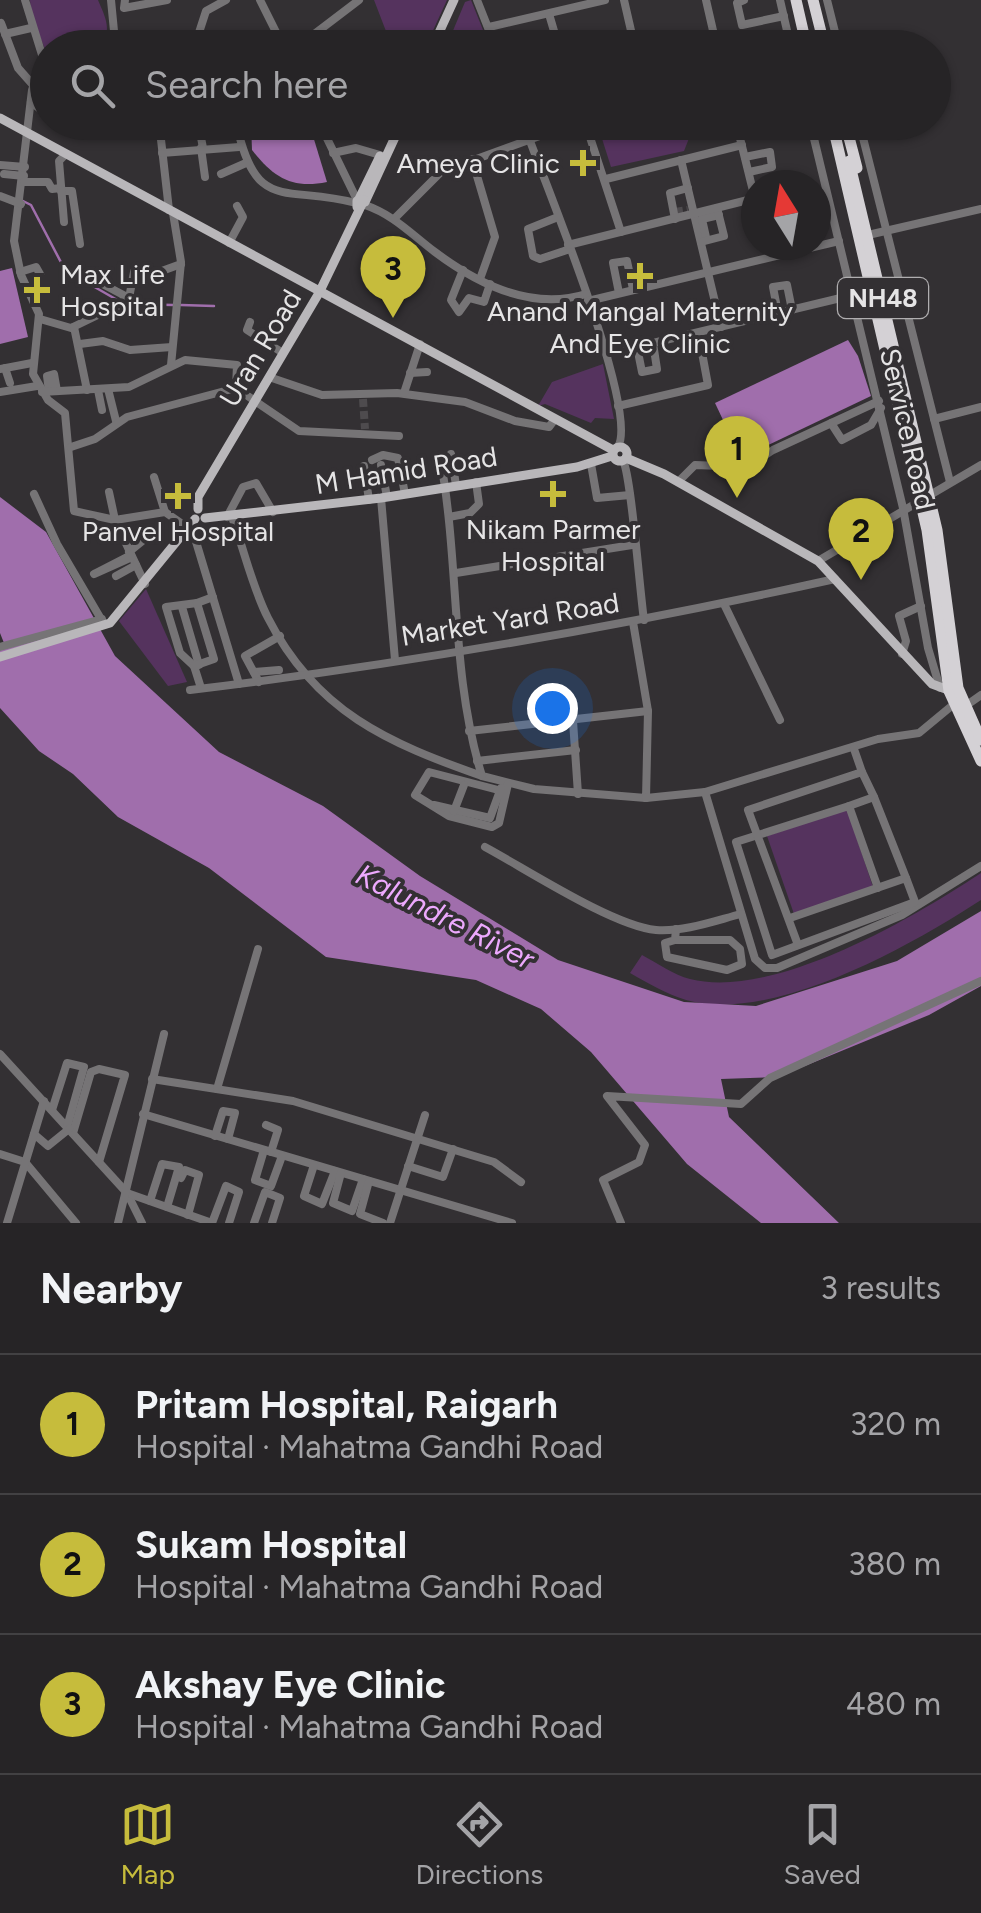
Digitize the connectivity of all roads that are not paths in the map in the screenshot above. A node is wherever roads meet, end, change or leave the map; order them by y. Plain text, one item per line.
1 (25, 0) edge
2 (111, 0) edge
3 (168, 0) edge
4 (204, 0) edge
5 (226, 0) edge
6 (260, 0) edge
7 (359, 0) edge
8 (458, 0) edge
9 (476, 0) edge
10 (604, 0) edge
11 (624, 0) edge
12 (710, 0) edge
13 (744, 0) edge
14 (780, 0) edge
15 (805, 0) edge
16 (827, 0) edge
17 (124, 2) edge
18 (206, 11) junction
19 (549, 14) junction
20 (784, 16) junction
21 (1, 23) edge
22 (31, 28) joint
23 (489, 28) joint
24 (114, 30) edge
25 (200, 30) edge
26 (275, 30) edge
27 (320, 30) edge
28 (444, 30) edge
29 (554, 30) edge
30 (631, 30) edge
31 (713, 30) edge
32 (788, 30) edge
33 (812, 30) edge
34 (834, 30) edge
35 (5, 34) junction
36 (30, 82) edge
37 (0, 118) edge
38 (30, 118) edge
39 (28, 133) junction
40 (41, 140) edge
41 (161, 140) edge
42 (201, 140) edge
43 (239, 140) edge
44 (327, 140) edge
45 (389, 140) edge
46 (390, 140) edge
47 (526, 140) edge
48 (529, 140) edge
49 (592, 140) edge
50 (741, 140) edge
51 (814, 140) edge
52 (839, 140) edge
53 (839, 140) edge
54 (839, 140) edge
55 (863, 140) edge
56 (742, 145) junction
57 (202, 148) junction
58 (240, 148) junction
59 (162, 153) junction
60 (332, 153) junction
61 (66, 154) junction
62 (380, 155) junction
63 (747, 156) junction
64 (472, 158) junction
65 (681, 160) junction
66 (246, 164) junction
67 (2, 170) edge
68 (748, 170) joint
69 (821, 170) edge
70 (221, 174) dead end
71 (205, 177) dead end
72 (606, 179) junction
73 (23, 186) junction
74 (688, 188) junction
75 (13, 190) dead end
76 (61, 190) junction
77 (0, 196) edge
78 (360, 202) junction
79 (741, 204) edge
80 (855, 204) junction
81 (237, 206) dead end
82 (981, 209) edge
83 (831, 210) edge
84 (171, 212) junction
85 (718, 212) junction
86 (686, 213) junction
87 (558, 217) junction
88 (395, 218) junction
89 (64, 222) dead end
90 (621, 232) junction
91 (886, 232) junction
92 (868, 236) junction
93 (704, 239) junction
94 (14, 241) junction
95 (839, 241) junction
96 (0, 244) edge
97 (80, 244) dead end
98 (229, 244) junction
99 (569, 247) junction
100 (182, 264) junction
101 (463, 270) junction
102 (708, 270) junction
103 (20, 272) junction
104 (80, 272) dead end
105 (40, 274) dead end
106 (480, 279) junction
107 (490, 284) junction
108 (166, 288) dead end
109 (633, 289) junction
110 (319, 293) junction
111 (619, 293) junction
112 (853, 296) junction
113 (587, 297) junction
114 (163, 298) dead end
115 (178, 299) junction
116 (123, 302) junction
117 (792, 310) junction
118 (778, 313) junction
119 (40, 319) junction
120 (250, 322) dead end
121 (74, 327) junction
122 (721, 327) junction
123 (173, 334) junction
124 (184, 335) dead end
125 (700, 342) dead end
126 (80, 344) junction
127 (420, 344) junction
128 (172, 347) junction
129 (284, 353) junction
130 (607, 354) junction
131 (32, 363) junction
132 (171, 365) junction
133 (3, 369) edge
134 (426, 372) dead end
135 (410, 373) junction
136 (269, 377) junction
137 (381, 382) dead end
138 (10, 383) dead end
139 (236, 388) junction
140 (46, 390) junction
141 (87, 390) junction
142 (103, 390) junction
143 (0, 392) edge
144 (404, 394) junction
145 (384, 395) junction
146 (900, 396) junction
147 (254, 401) junction
148 (880, 405) junction
149 (618, 406) junction
150 (981, 408) edge
151 (102, 410) dead end
152 (555, 419) junction
153 (934, 419) junction
154 (116, 421) junction
155 (831, 423) junction
156 (398, 436) dead end
157 (71, 448) junction
158 (615, 451) junction
159 (451, 454) dead end
160 (440, 456) dead end
161 (624, 459) junction
162 (592, 464) junction
163 (981, 465) edge
164 (364, 466) dead end
165 (154, 477) dead end
166 (476, 482) junction
167 (678, 482) junction
168 (950, 482) junction
169 (450, 486) junction
170 (110, 492) dead end
171 (34, 494) dead end
172 (405, 494) junction
173 (630, 496) junction
174 (379, 498) junction
175 (904, 508) junction
176 (165, 512) junction
177 (273, 512) junction
178 (230, 517) junction
179 (449, 517) junction
180 (116, 520) junction
181 (194, 521) junction
182 (151, 534) dead end
183 (632, 545) junction
184 (132, 558) junction
185 (818, 561) junction
186 (456, 574) junction
187 (116, 576) dead end
188 (835, 579) junction
189 (145, 584) junction
190 (213, 597) junction
191 (198, 602) junction
192 (724, 604) junction
193 (182, 606) junction
194 (921, 606) junction
195 (644, 620) junction
196 (102, 621) junction
197 (633, 622) junction
198 (280, 636) junction
199 (927, 636) junction
200 (906, 641) junction
201 (0, 646) edge
202 (460, 652) junction
203 (902, 654) junction
204 (0, 657) edge
205 (396, 660) junction
206 (196, 665) junction
207 (279, 670) dead end
208 (254, 672) junction
209 (306, 677) junction
210 (259, 682) junction
211 (239, 684) junction
212 (950, 690) junction
213 (981, 699) edge
214 (648, 711) junction
215 (960, 711) junction
216 (574, 720) junction
217 (780, 720) dead end
218 (469, 731) junction
219 (981, 740) edge
220 (854, 749) junction
221 (576, 750) junction
222 (478, 761) junction
223 (981, 761) edge
224 (862, 772) junction
225 (482, 776) junction
226 (464, 785) junction
227 (504, 788) junction
228 (488, 792) dead end
229 (705, 792) junction
230 (578, 794) junction
231 (874, 797) junction
232 (646, 798) junction
233 (849, 806) junction
234 (454, 811) junction
235 (760, 834) junction
236 (485, 847) dead end
237 (981, 866) edge
238 (906, 878) junction
239 (878, 888) junction
240 (741, 914) junction
241 (790, 918) junction
242 (676, 929) junction
243 (675, 940) junction
244 (798, 946) junction
245 (258, 949) dead end
246 (981, 981) edge
247 (164, 1034) dead end
248 (0, 1054) edge
249 (152, 1078) junction
250 (217, 1088) junction
251 (44, 1101) junction
252 (52, 1110) junction
253 (142, 1114) junction
254 (424, 1120) dead end
255 (266, 1125) dead end
256 (70, 1130) junction
257 (216, 1132) junction
258 (38, 1134) junction
259 (407, 1135) junction
260 (229, 1136) junction
261 (452, 1153) junction
262 (0, 1154) edge
263 (265, 1154) junction
264 (437, 1154) dead end
265 (281, 1160) junction
266 (25, 1162) junction
267 (99, 1162) junction
268 (314, 1165) junction
269 (408, 1166) junction
270 (338, 1172) junction
271 (366, 1180) junction
272 (521, 1182) dead end
273 (401, 1190) junction
274 (154, 1191) junction
275 (127, 1193) junction
276 (171, 1196) junction
277 (0, 1198) edge
278 (150, 1201) junction
279 (13, 1202) junction
280 (169, 1208) junction
281 (188, 1214) junction
282 (7, 1223) edge
283 (76, 1223) edge
284 (118, 1223) edge
285 (142, 1223) edge
286 (212, 1223) edge
287 (230, 1223) edge
288 (254, 1223) edge
289 (272, 1223) edge
290 (354, 1223) edge
291 (370, 1223) edge
292 (387, 1223) edge
293 (512, 1223) edge
294 (620, 1223) edge

1 - 22 street
2 - 17 street
2 - 24 street
3 - 17 street
4 - 18 street
5 - 18 street
6 - 26 street
7 - 27 street
8 - 28 main road
9 - 23 street
10 - 19 street
11 - 30 street
12 - 31 street
13 - 20 street
14 - 20 street
15 - 33 highway
16 - 34 street
18 - 25 street
19 - 23 street
19 - 29 street
20 - 32 street
21 - 35 street
22 - 35 street
35 - 36 street
37 - 39 main road
38 - 39 street
39 - 73 street
40 - 61 main road
41 - 59 street
42 - 57 street
43 - 58 street
44 - 60 street
45 - 62 main road, Uran Road
46 - 78 main road, Uran Road
47 - 64 street
48 - 87 street
49 - 72 street
50 - 56 street
51 - 69 street, Service Road
52 - 80 highway, NH48
53 - 80 highway
54 - 80 highway
55 - 91 street
56 - 63 street
56 - 65 street
57 - 58 street
57 - 59 street
57 - 71 street
58 - 66 street
59 - 84 street
60 - 62 street
60 - 78 street
61 - 76 street
61 - 84 main road
62 - 78 main road, Uran Road
63 - 68 street
63 - 68 street
64 - 88 street
64 - 106 street
65 - 72 street
65 - 74 street
66 - 70 street
66 - 78 street
67 - 73 street
72 - 90 street
73 - 75 street
73 - 76 street
73 - 77 street
73 - 94 street
74 - 86 street
74 - 86 street
76 - 89 street
76 - 97 street
78 - 88 street
78 - 110 main road, Uran Road
79 - 85 street
80 - 92 highway, NH48
80 - 146 highway, NH48
81 - 98 street
82 - 91 street
83 - 95 street, Service Road
84 - 98 main road
84 - 100 street
85 - 86 street
85 - 93 street
86 - 90 street
86 - 93 street
87 - 99 street
87 - 99 street
88 - 101 street
90 - 99 street
91 - 92 street
91 - 153 street
92 - 146 highway, NH48
93 - 102 street
94 - 96 street
94 - 103 street
95 - 102 street
95 - 112 street, Service Road
98 - 110 main road
99 - 113 street
100 - 115 street
100 - 116 street
101 - 106 street
101 - 107 street
102 - 109 street
102 - 122 street
103 - 105 street
103 - 119 street
104 - 116 street
106 - 107 street
107 - 113 street
108 - 115 street
109 - 111 street
109 - 111 street
110 - 127 main road
110 - 129 main road, Uran Road
111 - 113 street
112 - 117 street
112 - 148 street, Service Road
113 - 130 street
114 - 115 street
115 - 123 street
116 - 121 street
117 - 118 street
117 - 118 street
118 - 122 street
119 - 121 street
119 - 131 street
120 - 129 street
121 - 126 street
122 - 130 street
123 - 124 street
123 - 128 street
125 - 149 street
126 - 128 street
126 - 141 street
127 - 135 street
127 - 152 main road
128 - 132 street
129 - 136 main road, Uran Road
130 - 149 street
131 - 133 street
131 - 140 street
132 - 139 street
132 - 142 street
133 - 138 street
134 - 135 street
135 - 144 street
136 - 145 street
136 - 147 main road, Uran Road
137 - 145 street
139 - 147 street
139 - 154 street
140 - 141 street
140 - 143 street
140 - 157 street
141 - 142 street
142 - 151 street
142 - 154 street
144 - 145 street
144 - 152 street
146 - 212 highway, NH48
147 - 156 street
147 - 181 main road, Uran Road
148 - 155 street
148 - 155 street
148 - 175 street, Service Road
149 - 158 street
150 - 153 street
152 - 158 main road
153 - 168 street
154 - 157 street
155 - 167 street
157 - 180 street
158 - 161 main road
158 - 162 main road, M Hamid Road
159 - 169 street
160 - 169 street
161 - 167 main road
161 - 173 street
162 - 166 main road, M Hamid Road
162 - 173 street
163 - 168 street
164 - 174 street
165 - 176 street
166 - 169 main road, M Hamid Road
166 - 179 street
167 - 185 main road
168 - 175 street
169 - 172 main road, M Hamid Road
169 - 179 street
170 - 180 street
171 - 196 street
172 - 174 main road, M Hamid Road
172 - 174 street
173 - 183 street
174 - 177 main road, M Hamid Road
174 - 205 street
175 - 185 street
175 - 194 street, Service Road
176 - 180 street
176 - 181 street
177 - 178 main road, M Hamid Road
177 - 178 street
178 - 181 main road, M Hamid Road
178 - 198 street
179 - 186 street
180 - 184 street
181 - 189 main road, Uran Road
181 - 190 street
182 - 184 street
183 - 186 street
183 - 195 street
184 - 187 street
184 - 189 street
185 - 188 main road
186 - 202 street
188 - 192 street, Market Yard Road
188 - 203 main road
189 - 196 main road, Uran Road
190 - 191 street
190 - 211 street
191 - 193 street
191 - 206 street
192 - 195 street, Market Yard Road
192 - 217 street
193 - 206 street
193 - 206 street
194 - 199 street, Service Road
194 - 200 street
195 - 197 street, Market Yard Road
196 - 201 street, Uran Road
196 - 204 main road, Uran Road
197 - 202 street, Market Yard Road
197 - 214 street
198 - 208 street
198 - 209 street
199 - 200 street
199 - 212 street, Service Road
200 - 203 street
202 - 205 street, Market Yard Road
202 - 218 street
203 - 212 main road
205 - 209 street, Market Yard Road
206 - 211 street, Market Yard Road
207 - 208 street
208 - 210 street
209 - 210 street, Market Yard Road
209 - 225 street
210 - 211 street, Market Yard Road
212 - 215 highway, NH48
213 - 215 street
214 - 216 street
214 - 232 street
215 - 219 highway, NH48
215 - 220 street
215 - 223 highway, NH48
216 - 218 street
216 - 221 street
218 - 222 street
220 - 224 street
220 - 229 street
221 - 222 street
221 - 230 street
222 - 225 street
224 - 231 street
224 - 235 street
225 - 227 street
226 - 228 street
226 - 234 street
226 - 234 street
227 - 227 street
227 - 230 street
227 - 234 street
229 - 232 street
229 - 240 street
230 - 232 street
231 - 233 street
231 - 238 street
233 - 235 street
233 - 239 street
235 - 241 street
235 - 244 street
236 - 242 street
237 - 240 street
238 - 239 street
238 - 244 street
239 - 241 street
240 - 242 street
241 - 244 street
242 - 243 street
243 - 243 street
245 - 250 street
246 - 294 street
247 - 249 street
248 - 251 street
249 - 250 street
249 - 253 street
250 - 259 street
251 - 252 street
251 - 258 street
252 - 256 street
252 - 256 street
253 - 257 street
253 - 275 street
254 - 259 street
255 - 263 street
256 - 258 street
256 - 267 street
256 - 267 street
257 - 260 street
257 - 260 street
258 - 266 street
259 - 261 street
259 - 269 street
260 - 263 street
261 - 264 street
261 - 269 street
261 - 272 street
262 - 266 street
263 - 265 street
263 - 265 street
265 - 268 street
266 - 279 street
266 - 283 street
267 - 275 street
268 - 270 street
268 - 270 street
269 - 273 street
270 - 271 street
270 - 271 street
271 - 273 street
271 - 292 street
273 - 292 street
273 - 293 street
274 - 276 street
274 - 276 street
274 - 278 street
275 - 278 street
275 - 284 street
275 - 285 street
276 - 280 street
277 - 279 street
278 - 280 street
279 - 282 street
280 - 281 street
280 - 281 street
281 - 286 street
286 - 287 street
288 - 289 street
290 - 291 street

